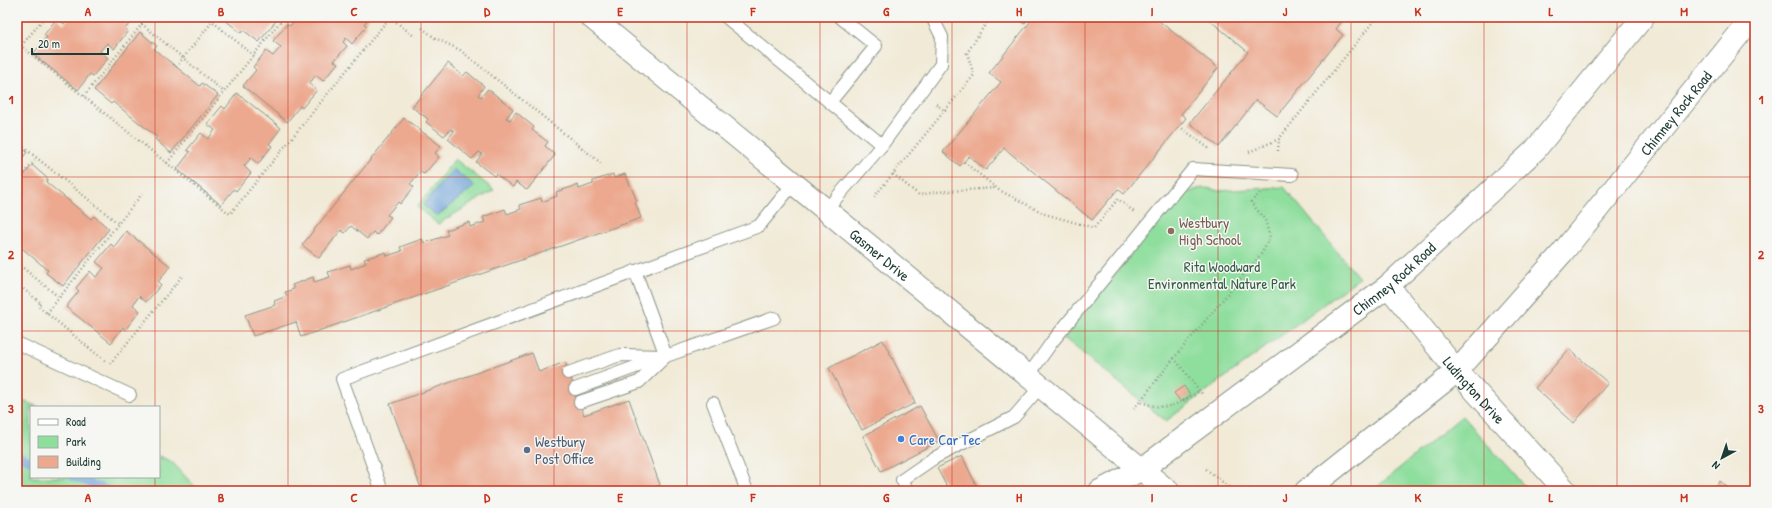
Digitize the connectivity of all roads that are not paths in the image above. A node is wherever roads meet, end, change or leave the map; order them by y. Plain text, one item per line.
1 (591, 17) edge
2 (726, 17) edge
3 (840, 17) edge
4 (932, 17) edge
5 (1643, 17) edge
6 (1753, 17) edge
7 (830, 102) junction
8 (882, 145) junction
9 (1292, 175) dead end
10 (794, 183) junction
11 (826, 210) junction
12 (635, 271) junction
13 (1388, 286) junction
14 (774, 318) dead end
15 (17, 343) edge
16 (666, 356) junction
17 (1457, 371) junction
18 (568, 373) dead end
19 (1034, 381) junction
20 (575, 389) dead end
21 (130, 395) dead end
22 (580, 402) dead end
23 (712, 403) dead end
24 (1142, 469) junction
25 (382, 491) edge
26 (747, 491) edge
27 (908, 491) edge
28 (1100, 491) edge
29 (1168, 491) edge
30 (1306, 491) edge
31 (1566, 491) edge

1 - 10 main road, Gasmer Drive
2 - 7 lane
3 - 7 lane
4 - 8 lane
5 - 13 main road, Chimney Rock Road
6 - 17 main road, Chimney Rock Road
7 - 8 lane
8 - 11 lane
9 - 19 lane
10 - 11 main road, Gasmer Drive
10 - 12 lane
11 - 19 main road, Gasmer Drive
12 - 16 lane
12 - 25 lane
13 - 17 main road, Ludington Drive
13 - 24 main road, Chimney Rock Road
14 - 16 lane
15 - 21 lane
16 - 18 lane
16 - 20 lane
16 - 22 lane
17 - 30 main road, Chimney Rock Road
17 - 31 main road, Ludington Drive
19 - 24 main road, Gasmer Drive
19 - 27 lane
23 - 26 lane
24 - 28 main road, Chimney Rock Road
24 - 29 main road, Gasmer Drive

